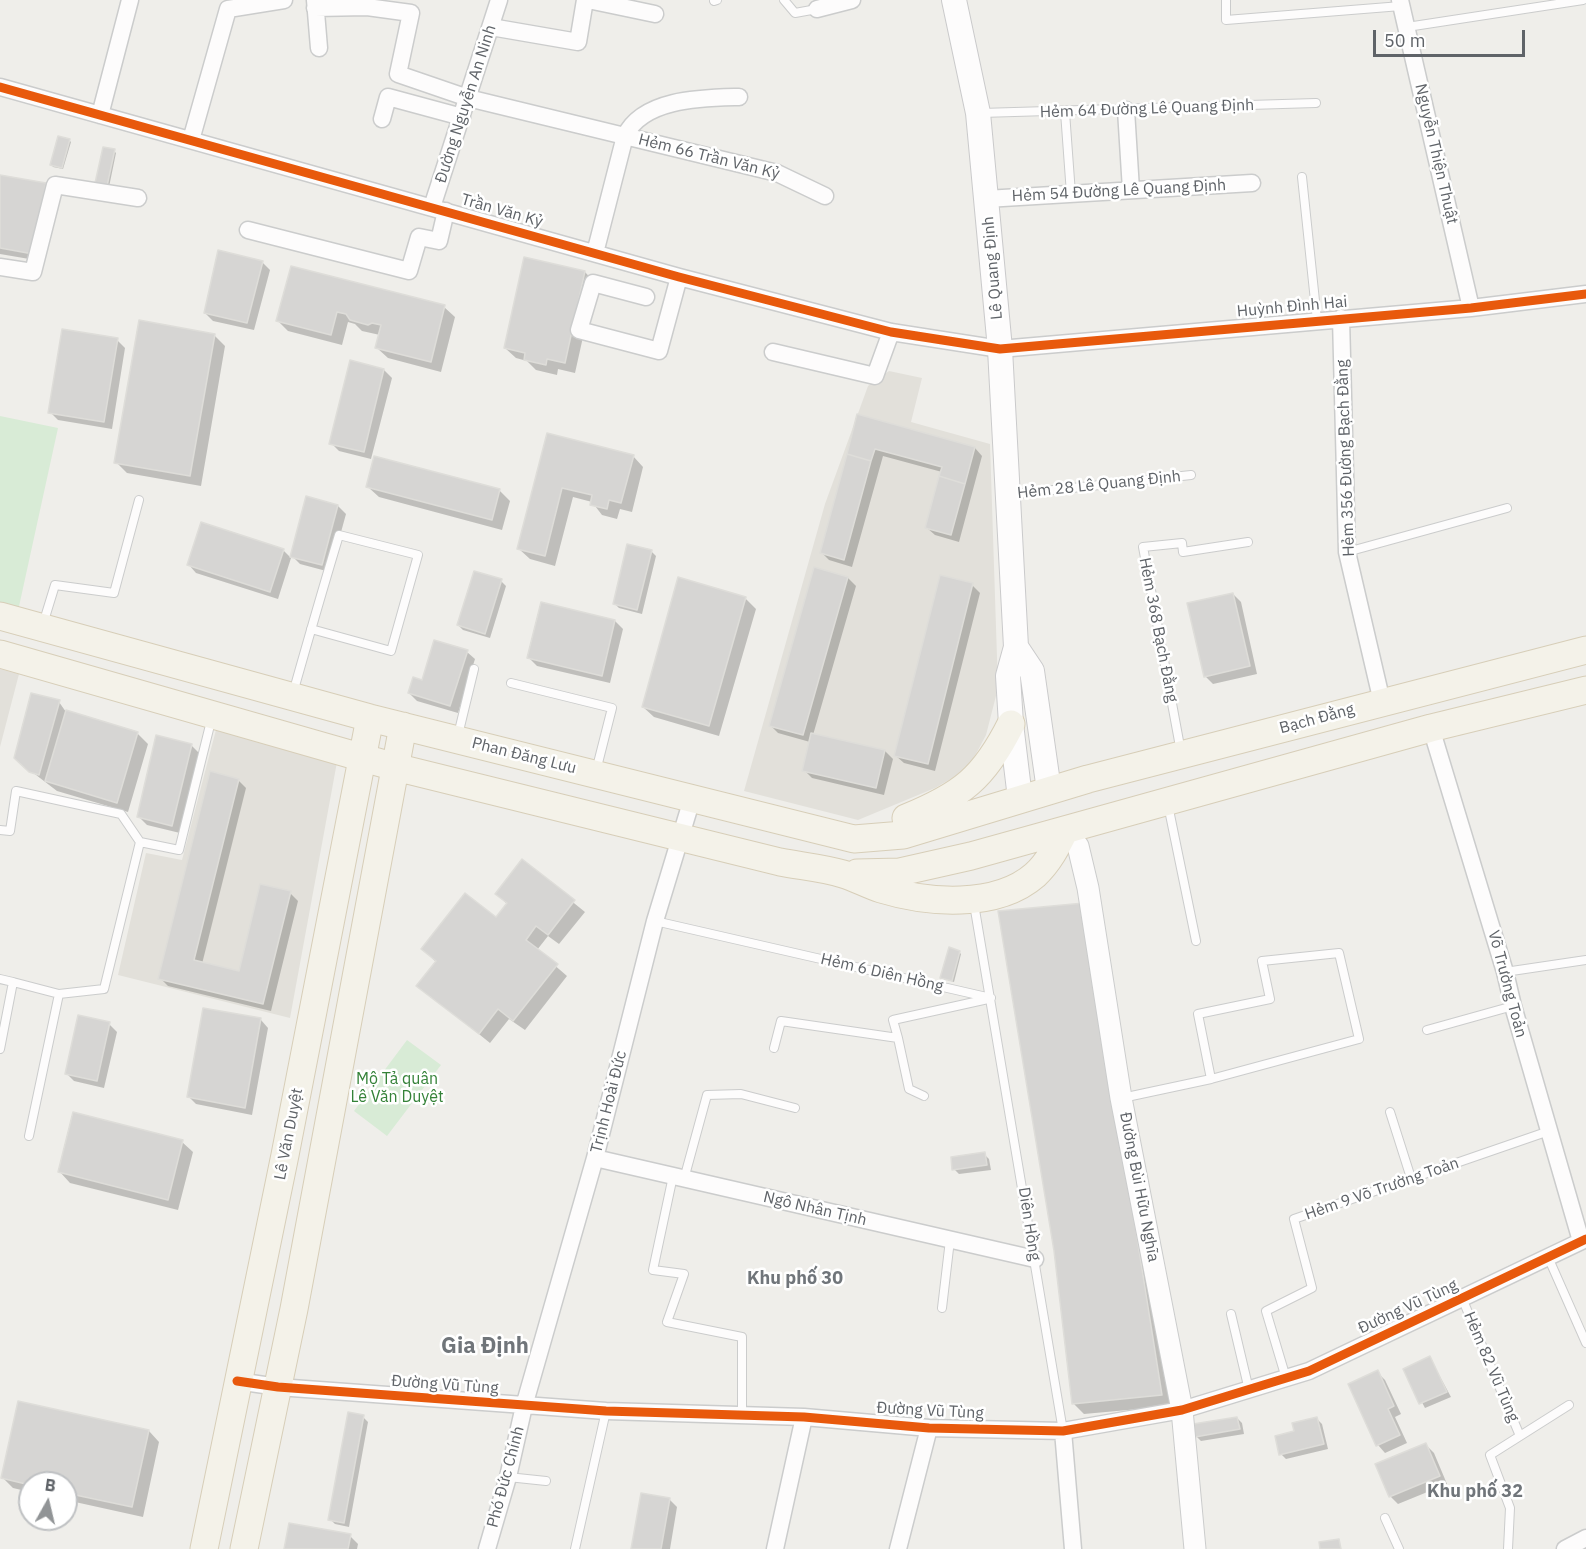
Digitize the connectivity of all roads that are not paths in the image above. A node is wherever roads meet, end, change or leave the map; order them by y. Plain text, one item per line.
1 (130, 0) edge
2 (284, 0) edge
3 (499, 0) edge
4 (587, 0) edge
5 (784, 0) edge
6 (852, 0) edge
7 (954, 0) edge
8 (1226, 0) edge
9 (1583, 0) edge
10 (1400, 3) edge
11 (315, 4) edge
12 (817, 9) joint
13 (655, 14) dead end
14 (491, 27) junction
15 (1407, 27) junction
16 (319, 48) dead end
17 (0, 87) edge
18 (739, 97) dead end
19 (468, 98) junction
20 (1316, 103) dead end
21 (1126, 110) junction
22 (1065, 112) junction
23 (978, 113) junction
24 (100, 115) junction
25 (462, 117) junction
26 (382, 119) dead end
27 (625, 136) junction
28 (191, 140) junction
29 (1302, 177) dead end
30 (1252, 183) dead end
31 (1131, 190) junction
32 (1071, 194) junction
33 (825, 196) dead end
34 (138, 198) dead end
35 (986, 199) junction
36 (439, 209) junction
37 (248, 230) dead end
38 (595, 253) junction
39 (0, 267) edge
40 (679, 277) junction
41 (1586, 294) edge
42 (646, 297) dead end
43 (1471, 308) junction
44 (1341, 318) junction
45 (1317, 320) junction
46 (891, 332) junction
47 (1000, 349) junction
48 (773, 352) dead end
49 (1191, 475) dead end
50 (1008, 495) junction
51 (139, 500) dead end
52 (1507, 508) dead end
53 (1248, 542) dead end
54 (1347, 552) junction
55 (0, 616) edge
56 (42, 627) junction
57 (311, 629) junction
58 (1016, 647) junction
59 (1586, 650) edge
60 (0, 654) edge
61 (474, 669) dead end
62 (511, 683) dead end
63 (1586, 690) edge
64 (292, 697) junction
65 (1382, 702) junction
66 (213, 714) junction
67 (370, 718) junction
68 (1011, 724) junction
69 (403, 726) junction
70 (1431, 728) junction
71 (457, 738) junction
72 (1182, 755) junction
73 (360, 756) junction
74 (395, 767) junction
75 (595, 774) junction
76 (1049, 790) junction
77 (692, 798) junction
78 (1020, 798) junction
79 (1167, 801) junction
80 (0, 830) edge
81 (1065, 830) junction
82 (681, 837) junction
83 (1030, 838) junction
84 (854, 839) junction
85 (140, 842) junction
86 (841, 874) junction
87 (973, 900) junction
88 (656, 921) junction
89 (1196, 941) dead end
90 (1586, 960) edge
91 (1505, 972) junction
92 (0, 979) edge
93 (13, 982) junction
94 (59, 994) junction
95 (991, 998) junction
96 (1513, 1006) junction
97 (1427, 1030) dead end
98 (898, 1038) junction
99 (774, 1048) dead end
100 (0, 1049) edge
101 (1211, 1079) junction
102 (924, 1096) dead end
103 (1121, 1098) junction
104 (795, 1108) dead end
105 (1390, 1112) dead end
106 (1549, 1131) junction
107 (29, 1136) dead end
108 (595, 1158) junction
109 (679, 1178) junction
110 (1411, 1178) junction
111 (279, 1185) junction
112 (316, 1192) junction
113 (950, 1240) junction
114 (1584, 1240) edge
115 (1548, 1257) junction
116 (1035, 1259) junction
117 (1462, 1298) junction
118 (942, 1308) dead end
119 (1231, 1314) dead end
120 (1586, 1343) edge
121 (1286, 1378) junction
122 (237, 1381) junction
123 (278, 1388) junction
124 (1249, 1389) junction
125 (1569, 1405) dead end
126 (524, 1406) junction
127 (1182, 1410) junction
128 (606, 1411) junction
129 (742, 1414) junction
130 (804, 1417) junction
131 (929, 1428) junction
132 (1063, 1431) junction
133 (1520, 1436) junction
134 (508, 1477) junction
135 (546, 1481) dead end
136 (1385, 1518) dead end
137 (1586, 1538) edge
138 (204, 1549) edge
139 (244, 1549) edge
140 (487, 1549) edge
141 (575, 1549) edge
142 (776, 1549) edge
143 (898, 1549) edge
144 (1073, 1549) edge
145 (1196, 1549) edge
146 (1399, 1549) edge
147 (1508, 1549) edge
148 (1565, 1549) edge

1 - 24 street
2 - 28 street
3 - 14 street, Đường Nguyễn An Ninh
4 - 13 street
4 - 14 street
5 - 12 lane
6 - 12 street
7 - 23 main road, Lê Quang Định
8 - 10 lane
9 - 15 lane
10 - 15 street, Nguyễn Thiện Thuật
11 - 16 street
11 - 19 street, Hẻm 66 Trần Văn Kỷ
14 - 19 street, Đường Nguyễn An Ninh
15 - 43 street, Nguyễn Thiện Thuật
17 - 24 street, Trần Văn Kỷ
18 - 27 street
19 - 25 street, Đường Nguyễn An Ninh
19 - 27 street, Hẻm 66 Trần Văn Kỷ
20 - 21 lane, Hẻm 64 Đường Lê Quang Định
21 - 22 lane, Hẻm 64 Đường Lê Quang Định
21 - 31 street
22 - 23 lane, Hẻm 64 Đường Lê Quang Định
22 - 32 lane
23 - 35 main road, Lê Quang Định
24 - 28 street, Trần Văn Kỷ
25 - 26 street
25 - 36 street, Đường Nguyễn An Ninh
27 - 33 street, Hẻm 66 Trần Văn Kỷ
27 - 38 street
28 - 36 street, Trần Văn Kỷ
29 - 45 lane
30 - 31 street, Hẻm 54 Đường Lê Quang Định
31 - 32 street, Hẻm 54 Đường Lê Quang Định
32 - 35 street, Hẻm 54 Đường Lê Quang Định
34 - 39 street
35 - 47 main road, Lê Quang Định
36 - 37 street, Đường Nguyễn An Ninh
36 - 38 street, Trần Văn Kỷ
38 - 40 street, Trần Văn Kỷ
40 - 42 street
40 - 46 street, Trần Văn Kỷ
41 - 43 street, Huỳnh Đình Hai
43 - 44 street, Huỳnh Đình Hai
44 - 45 street, Huỳnh Đình Hai
44 - 54 street, Hẻm 356 Đường Bạch Đằng
45 - 47 street, Huỳnh Đình Hai
46 - 47 street, Trần Văn Kỷ
46 - 48 street
47 - 50 main road, Lê Quang Định
49 - 50 lane, Hẻm 28 Lê Quang Định
50 - 58 main road, Lê Quang Định
51 - 56 lane
52 - 54 lane
53 - 72 lane, Hẻm 368 Bạch Đằng
54 - 65 street, Hẻm 356 Đường Bạch Đằng
55 - 56 main road, Phan Đăng Lưu
56 - 64 main road, Phan Đăng Lưu
57 - 57 lane
57 - 64 lane
58 - 68 main road, Lê Quang Định
58 - 76 main road, Lê Quang Định
59 - 65 main road, Bạch Đằng
60 - 66 main road
61 - 71 lane
62 - 75 lane
63 - 70 main road
64 - 67 main road, Phan Đăng Lưu
65 - 72 main road, Bạch Đằng
66 - 73 main road
66 - 85 lane
67 - 69 main road, Phan Đăng Lưu
67 - 73 main road, Lê Văn Duyệt
68 - 78 main road, Lê Quang Định
68 - 84 main road
69 - 71 main road, Phan Đăng Lưu
69 - 74 main road
70 - 79 main road
70 - 91 street, Võ Trường Toản
71 - 75 main road, Phan Đăng Lưu
72 - 76 main road, Bạch Đằng
73 - 74 main road
73 - 111 main road, Lê Văn Duyệt
74 - 82 main road
74 - 112 main road
75 - 77 main road, Phan Đăng Lưu
76 - 78 main road, Phan Đăng Lưu
76 - 81 main road
77 - 82 street, Trịnh Hoài Đức
77 - 84 main road, Phan Đăng Lưu
78 - 83 main road
78 - 84 main road, Phan Đăng Lưu
79 - 81 main road
79 - 89 lane
80 - 85 lane
81 - 83 main road
81 - 87 main road
81 - 103 street, Đường Bùi Hữu Nghĩa
82 - 86 main road
82 - 88 street, Trịnh Hoài Đức
83 - 86 main road
85 - 94 lane
86 - 87 main road
87 - 95 lane, Diên Hồng
88 - 95 lane, Hẻm 6 Diên Hồng
88 - 108 street, Trịnh Hoài Đức
90 - 91 lane
91 - 96 street, Võ Trường Toản
92 - 93 lane
93 - 94 lane
93 - 100 lane
94 - 107 lane
95 - 98 lane, Hẻm 6 Diên Hồng
95 - 116 lane, Diên Hồng
96 - 97 lane
96 - 106 street, Võ Trường Toản
98 - 99 lane
98 - 102 lane, Hẻm 6 Diên Hồng
101 - 101 lane
101 - 103 lane
103 - 127 street, Đường Bùi Hữu Nghĩa
104 - 109 lane
105 - 110 lane
106 - 110 lane, Hẻm 9 Võ Trường Toản
106 - 114 street, Võ Trường Toản
108 - 109 street, Ngô Nhân Tịnh
108 - 126 street, Trịnh Hoài Đức
109 - 113 street, Ngô Nhân Tịnh
109 - 129 lane
110 - 121 lane, Hẻm 9 Võ Trường Toản
111 - 112 main road
111 - 122 main road, Lê Văn Duyệt
112 - 123 main road
113 - 116 street, Ngô Nhân Tịnh
113 - 118 lane
114 - 115 street, Đường Vũ Tùng
115 - 117 street, Đường Vũ Tùng
115 - 120 lane
116 - 132 lane, Diên Hồng
117 - 121 street, Đường Vũ Tùng
117 - 133 lane, Hẻm 82 Vũ Tùng
119 - 124 lane
121 - 124 street, Đường Vũ Tùng
122 - 123 street, Đường Vũ Tùng
122 - 138 main road, Lê Văn Duyệt
123 - 126 street, Đường Vũ Tùng
123 - 139 main road
124 - 127 street, Đường Vũ Tùng
125 - 133 lane, Hẻm 82 Vũ Tùng
126 - 128 street, Đường Vũ Tùng
126 - 134 street, Phó Đức Chính
127 - 132 street, Đường Vũ Tùng
127 - 145 street, Đường Bùi Hữu Nghĩa
128 - 129 street, Đường Vũ Tùng
128 - 141 lane
129 - 130 street, Đường Vũ Tùng
130 - 131 street, Đường Vũ Tùng
130 - 142 street
131 - 132 street, Đường Vũ Tùng
131 - 143 street
132 - 144 street, Diên Hồng
133 - 147 lane, Hẻm 82 Vũ Tùng
134 - 135 lane
134 - 140 street, Phó Đức Chính
136 - 146 lane
137 - 148 street

